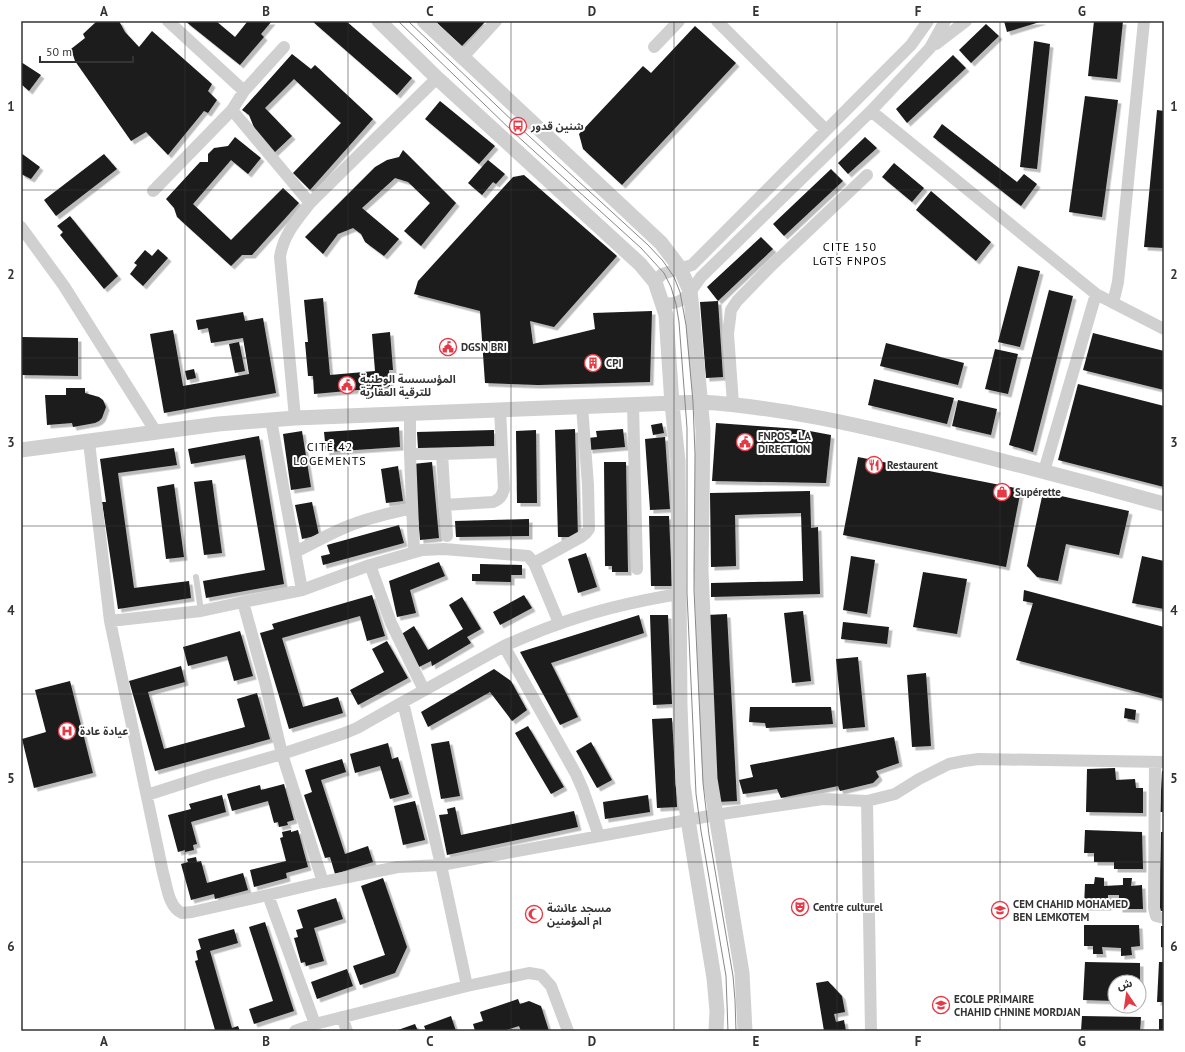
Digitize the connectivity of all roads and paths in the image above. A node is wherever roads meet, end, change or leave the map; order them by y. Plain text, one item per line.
1 (168, 21) edge
2 (379, 21) edge
3 (424, 21) edge
4 (496, 21) edge
5 (679, 21) edge
6 (717, 21) edge
7 (928, 21) edge
8 (946, 21) edge
9 (966, 21) edge
10 (1144, 21) edge
11 (284, 47) dead end
12 (654, 47) dead end
13 (930, 48) junction
14 (462, 57) junction
15 (437, 78) junction
16 (244, 91) junction
17 (232, 110) junction
18 (871, 111) junction
19 (826, 130) junction
20 (867, 175) dead end
21 (153, 190) dead end
22 (310, 203) junction
23 (21, 227) edge
24 (680, 268) junction
25 (655, 282) junction
26 (690, 291) junction
27 (1096, 294) junction
28 (662, 303) junction
29 (1113, 303) junction
30 (1164, 329) edge
31 (700, 402) junction
32 (633, 404) junction
33 (672, 404) junction
34 (733, 404) junction
35 (582, 406) junction
36 (500, 410) junction
37 (410, 413) junction
38 (295, 418) junction
39 (271, 420) junction
40 (156, 432) junction
41 (89, 442) junction
42 (21, 450) edge
43 (502, 452) junction
44 (410, 454) junction
45 (442, 454) junction
46 (1044, 471) junction
47 (1164, 504) edge
48 (444, 505) junction
49 (412, 508) junction
50 (447, 536) dead end
51 (295, 552) junction
52 (414, 552) junction
53 (534, 563) junction
54 (370, 565) junction
55 (637, 569) dead end
56 (196, 577) dead end
57 (302, 590) junction
58 (678, 594) junction
59 (243, 602) junction
60 (201, 611) junction
61 (110, 621) junction
62 (560, 623) junction
63 (504, 646) junction
64 (424, 690) junction
65 (404, 702) junction
66 (282, 754) junction
67 (1160, 762) edge
68 (147, 795) junction
69 (867, 801) junction
70 (715, 815) junction
71 (688, 820) junction
72 (1159, 823) edge
73 (599, 836) junction
74 (441, 865) junction
75 (323, 882) junction
76 (268, 895) junction
77 (1164, 918) edge
78 (467, 986) junction
79 (342, 1017) junction
80 (316, 1024) junction
81 (295, 1031) edge
82 (347, 1031) edge
83 (568, 1031) edge
84 (716, 1031) edge
85 (745, 1031) edge
86 (871, 1031) edge

1 - 16 street
2 - 15 street
3 - 14 street
4 - 14 street
5 - 12 street
6 - 19 street
7 - 19 street
8 - 13 street
9 - 13 street
10 - 29 street
11 - 16 street
13 - 18 street
14 - 24 street
15 - 22 street
15 - 25 street
16 - 17 street
17 - 21 street
17 - 22 street
18 - 26 street
18 - 27 street
19 - 24 street
20 - 34 street
22 - 38 street
23 - 40 street
24 - 25 street
24 - 26 street
25 - 28 street
26 - 28 street
26 - 31 street
27 - 29 street
27 - 46 street
28 - 33 street
29 - 30 street
31 - 33 street
31 - 34 street
31 - 70 street
32 - 33 street
32 - 35 street
32 - 55 street
33 - 58 street
34 - 46 street
35 - 36 street
35 - 53 street
36 - 37 street
36 - 43 street
37 - 38 street
37 - 44 street
38 - 39 street
39 - 40 street
39 - 51 street
40 - 41 street
41 - 42 street
41 - 61 street
43 - 45 street
43 - 48 street
44 - 45 street
44 - 49 street
45 - 48 street
46 - 47 street
48 - 50 street
49 - 51 street
49 - 52 street
51 - 57 street
52 - 53 street
52 - 54 street
53 - 62 street
54 - 57 street
54 - 64 street
56 - 60 lane
57 - 59 street
58 - 62 street
58 - 71 street
59 - 60 street
59 - 66 street
60 - 61 street
61 - 68 street
62 - 63 street
63 - 64 street
63 - 73 street
64 - 65 street
65 - 66 street
65 - 74 street
66 - 68 street
66 - 75 street
67 - 69 street
67 - 72 street
68 - 76 street
69 - 70 street
69 - 86 street
70 - 71 street
70 - 85 street
71 - 73 street
71 - 84 street
72 - 77 street
73 - 74 street
74 - 75 street
74 - 78 street
75 - 76 street
76 - 80 street
78 - 79 street
78 - 83 street
79 - 80 street
79 - 82 street
80 - 81 street

